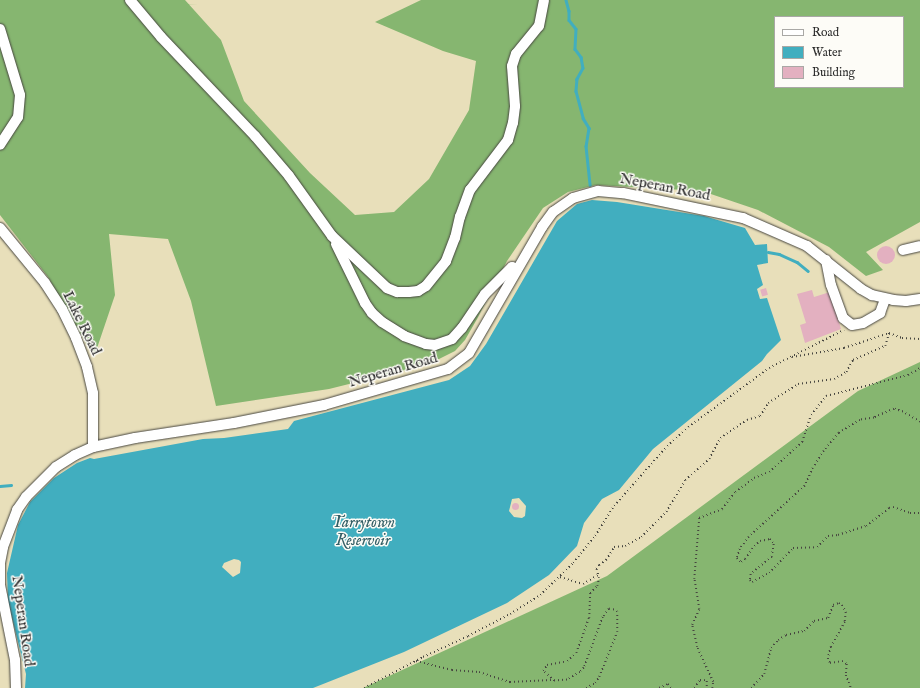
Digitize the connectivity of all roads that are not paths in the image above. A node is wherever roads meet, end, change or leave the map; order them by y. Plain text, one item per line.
1 (130, 0) edge
2 (544, 0) edge
3 (0, 29) edge
4 (0, 145) edge
5 (0, 228) edge
6 (332, 236) junction
7 (920, 246) edge
8 (903, 250) dead end
9 (826, 260) junction
10 (517, 269) junction
11 (885, 299) junction
12 (920, 299) edge
13 (93, 447) junction
14 (16, 688) edge

1 - 6 street
2 - 6 street
3 - 4 street
5 - 13 street, Lake Road
6 - 10 street
7 - 8 street
9 - 10 street, Neperan Road
9 - 11 street, Neperan Road
9 - 11 street
10 - 13 street, Neperan Road
11 - 12 street, Neperan Road
13 - 14 street, Neperan Road

